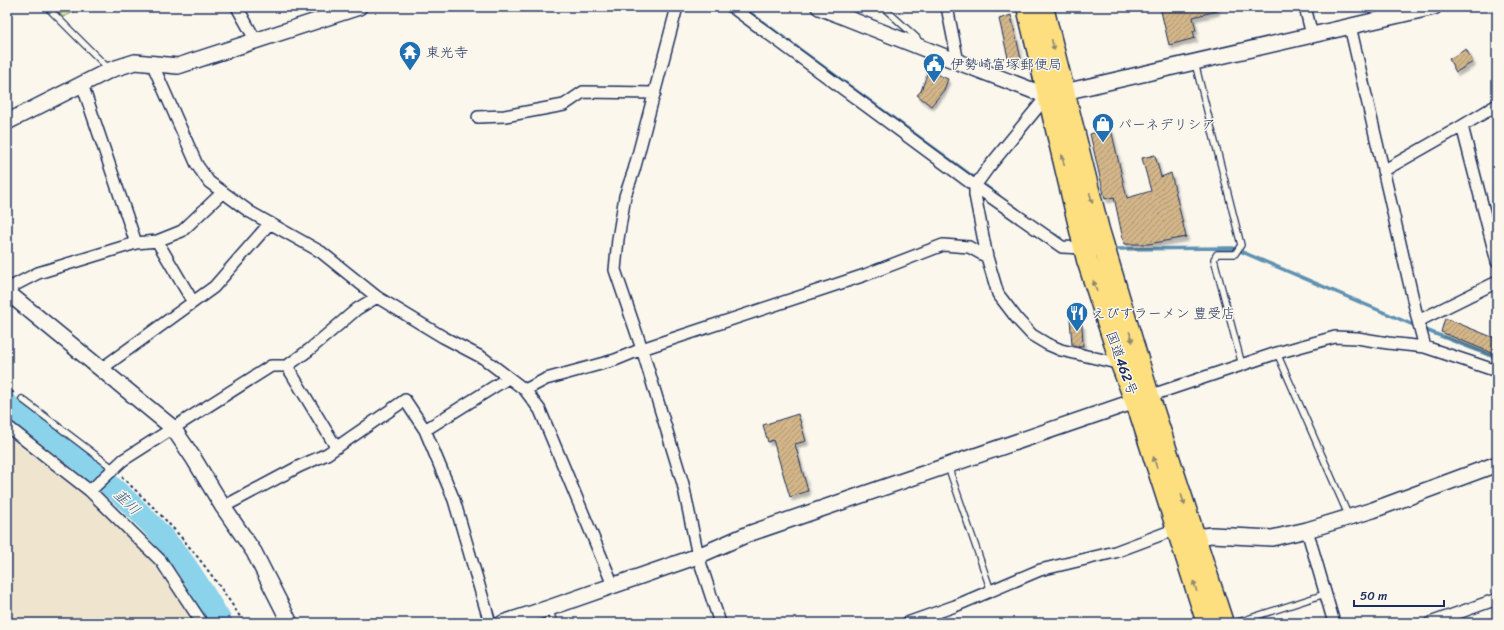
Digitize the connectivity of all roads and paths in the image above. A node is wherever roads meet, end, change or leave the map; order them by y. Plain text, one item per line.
1 (47, 7) edge
2 (238, 7) edge
3 (359, 7) edge
4 (677, 7) edge
5 (732, 7) edge
6 (819, 7) edge
7 (883, 7) edge
8 (947, 7) edge
9 (1027, 7) edge
10 (1043, 7) edge
11 (1305, 7) edge
12 (1434, 7) edge
13 (1350, 26) junction
14 (1312, 35) junction
15 (256, 41) junction
16 (922, 48) junction
17 (958, 62) junction
18 (1195, 62) junction
19 (152, 63) junction
20 (110, 70) junction
21 (82, 84) junction
22 (655, 93) junction
23 (1056, 94) junction
24 (1497, 105) edge
25 (478, 117) dead end
26 (7, 122) edge
27 (1462, 126) junction
28 (1383, 171) junction
29 (977, 182) junction
30 (223, 192) junction
31 (270, 224) junction
32 (157, 241) junction
33 (136, 243) junction
34 (1084, 248) junction
35 (987, 257) junction
36 (1497, 262) edge
37 (1497, 282) edge
38 (7, 290) edge
39 (377, 297) junction
40 (193, 302) junction
41 (1418, 321) junction
42 (1425, 347) junction
43 (642, 349) junction
44 (1277, 353) junction
45 (1121, 364) junction
46 (1242, 365) junction
47 (287, 366) junction
48 (101, 369) junction
49 (1497, 371) edge
50 (508, 378) junction
51 (525, 390) junction
52 (22, 399) dead end
53 (1142, 399) junction
54 (7, 426) edge
55 (173, 428) junction
56 (425, 430) junction
57 (336, 447) junction
58 (1497, 464) edge
59 (948, 466) junction
60 (114, 469) junction
61 (90, 491) junction
62 (223, 507) junction
63 (1349, 517) junction
64 (1176, 529) junction
65 (1307, 530) junction
66 (1195, 537) junction
67 (698, 556) junction
68 (613, 585) junction
69 (991, 591) junction
70 (1326, 594) junction
71 (1497, 599) edge
72 (549, 608) junction
73 (1462, 618) edge
74 (202, 623) edge
75 (244, 623) edge
76 (290, 623) edge
77 (490, 623) edge
78 (503, 623) edge
79 (554, 623) edge
80 (720, 623) edge
81 (907, 623) edge
82 (1207, 623) edge
83 (1223, 623) edge
84 (1235, 623) edge
85 (1334, 623) edge
86 (1430, 623) edge

1 - 20 lane
2 - 15 street
3 - 15 street
4 - 22 street
5 - 29 street
6 - 16 street
7 - 16 lane
8 - 17 street
9 - 23 highway, 国道462号
10 -> 23 highway, 国道462号
11 - 14 street
12 - 13 street
13 - 14 street
13 - 28 street
14 - 18 street
15 - 19 street
16 - 17 street
17 - 23 street
18 - 23 street
18 - 46 lane
19 - 20 street
19 - 30 street
20 - 21 street
21 - 26 street
21 - 33 street
22 - 25 street
22 - 43 street
23 - 29 street
34 -> 23 highway, 国道462号
23 -> 53 highway, 国道462号
24 - 27 street
27 - 28 street
27 - 36 street
28 - 41 street
29 - 34 street
29 - 35 street
30 - 31 street
30 - 32 street
31 - 39 street
31 - 40 street
32 - 33 street
32 - 40 street
33 - 38 street
45 -> 34 highway, 国道462号
35 - 43 street
35 - 45 street
37 - 41 street
38 - 48 street
39 - 47 street
39 - 50 street
40 - 48 street
41 - 42 street
42 - 44 street
42 - 49 street
43 - 51 street
43 - 67 street
44 - 46 street
44 - 63 lane
45 - 53 highway, 国道462号
46 - 53 street
47 - 55 street
47 - 57 street
48 - 55 street
50 - 51 street
50 - 56 street
51 - 68 street
52 - 60 lane
53 - 59 street
64 -> 53 highway, 国道462号
53 -> 66 highway, 国道462号
54 - 61 street
55 - 60 street
55 - 62 street
56 - 57 street
56 - 77 street
57 - 62 street
58 - 63 street
59 - 67 street
59 - 69 lane
60 - 61 street
60 - 75 path
61 - 74 street
62 - 76 street
63 - 65 street
64 - 69 street
82 -> 64 highway, 国道462号
65 - 66 street
65 - 70 street
66 - 83 highway, 国道462号
67 - 68 street
67 - 80 street
68 - 72 street
69 - 81 street
70 - 84 lane
70 - 85 street
71 - 73 street
72 - 78 street
72 - 79 lane
73 - 86 street

